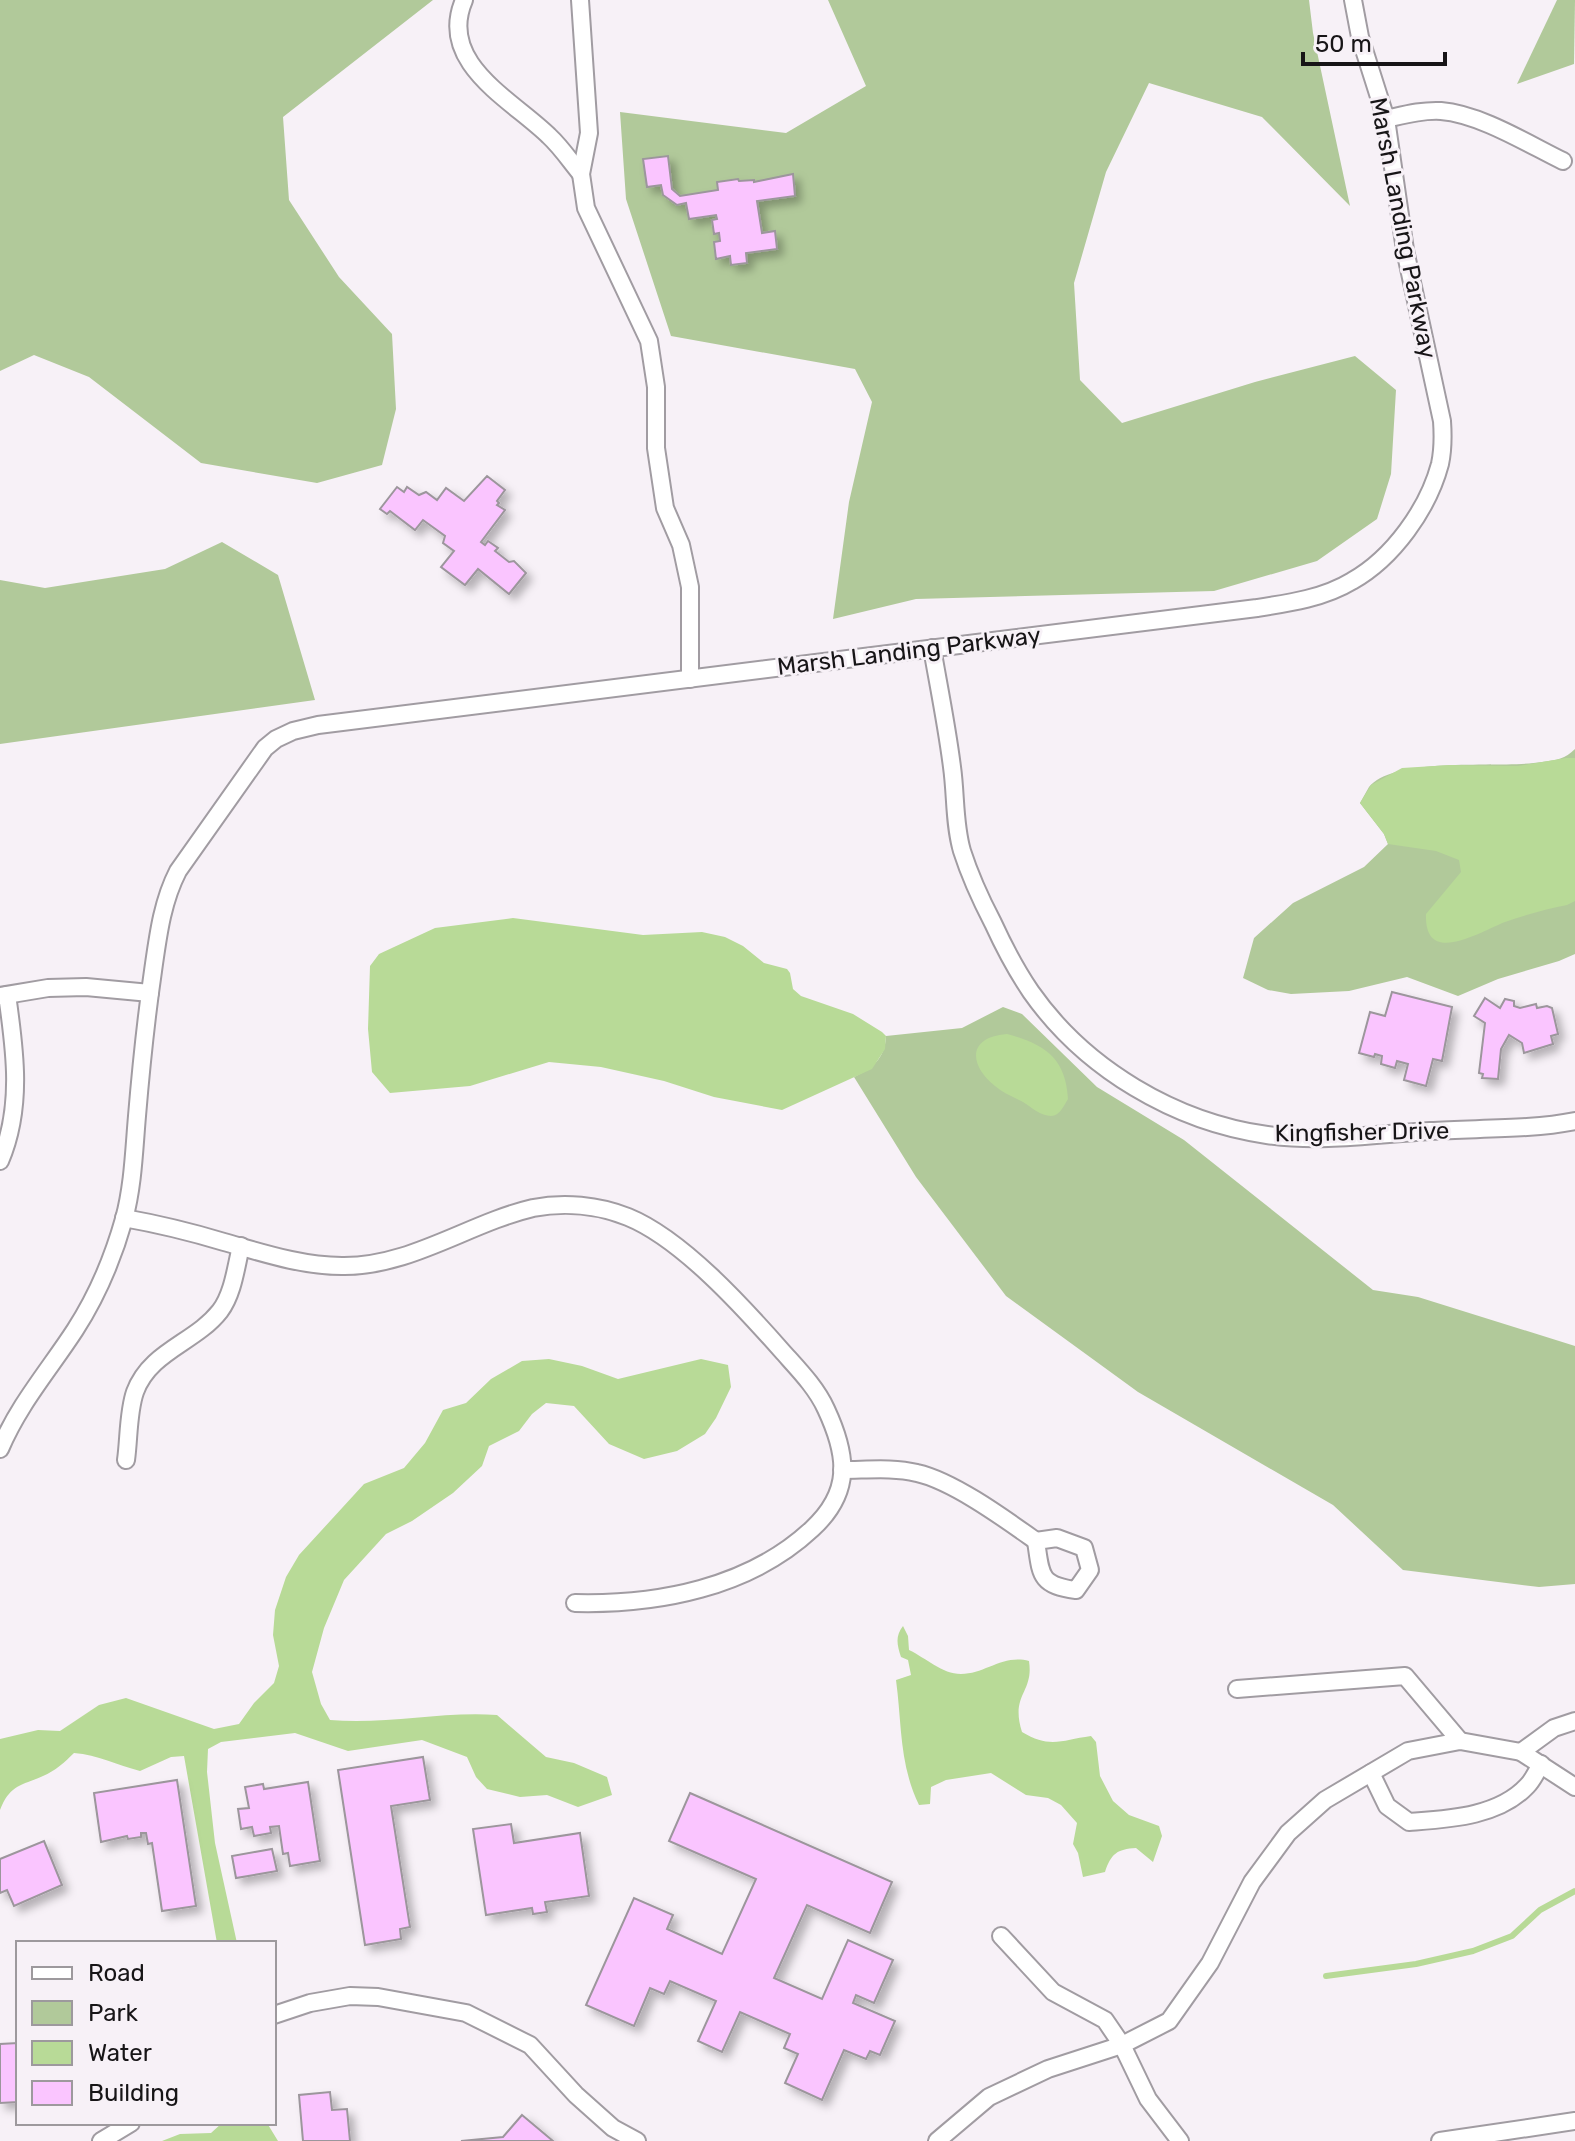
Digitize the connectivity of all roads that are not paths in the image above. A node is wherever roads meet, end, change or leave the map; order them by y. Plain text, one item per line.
1 (464, 0) edge
2 (580, 0) edge
3 (1353, 0) edge
4 (1386, 119) junction
5 (1563, 161) dead end
6 (581, 174) junction
7 (932, 648) junction
8 (690, 679) junction
9 (150, 993) junction
10 (4, 996) edge
11 (1575, 1121) edge
12 (0, 1161) edge
13 (124, 1218) junction
14 (241, 1246) junction
15 (0, 1449) edge
16 (126, 1460) dead end
17 (842, 1470) junction
18 (1036, 1541) dead end
19 (575, 1603) dead end
20 (1237, 1689) dead end
21 (1575, 1721) edge
22 (1460, 1741) junction
23 (1521, 1752) junction
24 (1541, 1764) junction
25 (1371, 1773) junction
26 (1575, 1787) edge
27 (1001, 1936) dead end
28 (276, 2014) edge
29 (1122, 2045) junction
30 (1575, 2121) edge
31 (128, 2125) edge
32 (101, 2141) edge
33 (637, 2141) edge
34 (937, 2141) edge
35 (1180, 2141) edge
36 (1440, 2141) edge

1 - 6 street
2 - 6 street
3 - 4 street, Marsh Landing Parkway
4 - 5 street
4 - 7 street, Marsh Landing Parkway
6 - 8 street
7 - 8 street, Marsh Landing Parkway
7 - 11 street, Kingfisher Drive
8 - 9 street, Marsh Landing Parkway
9 - 10 street
9 - 13 street, Marsh Landing Parkway
10 - 12 street
13 - 14 street
13 - 15 street
14 - 16 street
14 - 17 street
17 - 18 street
17 - 19 street
20 - 22 street
21 - 23 street
22 - 23 street
22 - 25 street
23 - 24 street
24 - 25 street
24 - 26 street
25 - 29 street
27 - 29 street
28 - 33 street
29 - 34 street
29 - 35 street
30 - 36 street
31 - 32 street

